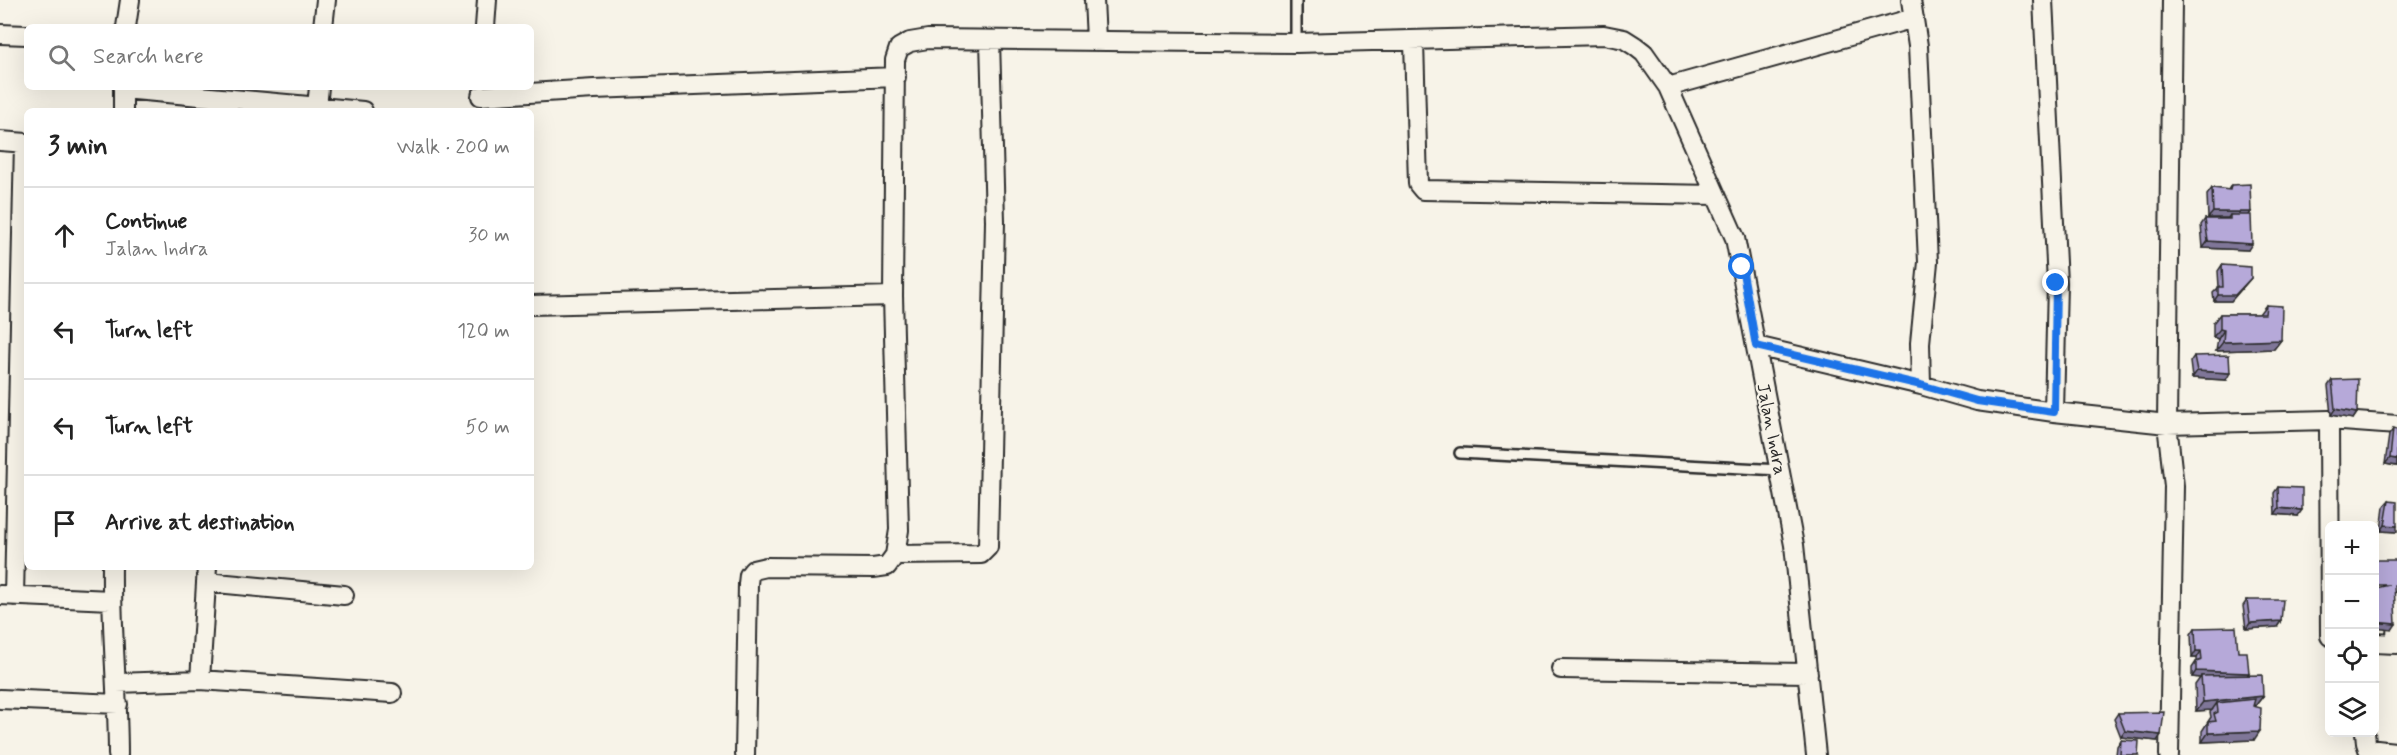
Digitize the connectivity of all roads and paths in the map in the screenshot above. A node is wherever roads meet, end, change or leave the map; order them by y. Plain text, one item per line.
1 (130, 0) edge
2 (326, 0) edge
3 (487, 0) edge
4 (1094, 0) edge
5 (1296, 0) edge
6 (2043, 0) edge
7 (2172, 0) edge
8 (1912, 9) edge
9 (126, 24) edge
10 (324, 24) edge
11 (485, 24) edge
12 (0, 34) edge
13 (24, 35) edge
14 (1096, 39) junction
15 (990, 40) junction
16 (1414, 42) junction
17 (1296, 43) junction
18 (896, 77) junction
19 (1668, 87) junction
20 (123, 90) edge
21 (143, 90) edge
22 (319, 90) edge
23 (481, 98) edge
24 (317, 107) junction
25 (123, 108) edge
26 (328, 108) edge
27 (0, 141) edge
28 (24, 143) edge
29 (24, 191) edge
30 (1716, 195) junction
31 (893, 296) junction
32 (534, 305) edge
33 (1756, 346) junction
34 (1921, 385) junction
35 (2054, 412) junction
36 (2329, 420) junction
37 (2167, 424) junction
38 (2397, 425) edge
39 (1460, 453) dead end
40 (1780, 470) junction
41 (895, 555) junction
42 (112, 570) edge
43 (207, 575) edge
44 (344, 595) dead end
45 (7, 596) edge
46 (111, 600) junction
47 (2397, 602) edge
48 (2330, 629) edge
49 (2379, 643) edge
50 (2397, 644) edge
51 (1561, 669) dead end
52 (1808, 673) junction
53 (200, 680) junction
54 (117, 683) junction
55 (392, 693) dead end
56 (0, 699) edge
57 (118, 704) junction
58 (2365, 737) edge
59 (2395, 752) dead end
60 (118, 755) edge
61 (745, 755) edge
62 (1816, 755) edge
63 (2169, 755) edge

1 - 9 street
2 - 10 street
3 - 11 street
4 - 14 street
5 - 17 lane
6 - 35 street
7 - 37 street
8 - 19 street
8 - 34 street
12 - 13 street
14 - 15 street
14 - 17 street
15 - 18 street
15 - 41 street
16 - 17 street
16 - 19 street, Jalan Indra
16 - 30 street
18 - 23 street
18 - 31 street
19 - 30 street, Jalan Indra
20 - 25 street
21 - 24 street
22 - 24 street
24 - 26 street
27 - 28 street
29 - 45 street
30 - 33 street, Jalan Indra
31 - 32 street
31 - 41 street
33 - 34 street
33 - 40 street, Jalan Indra
34 - 35 street
35 - 37 street
36 - 37 street
36 - 38 street
36 - 48 street
37 - 63 street
39 - 40 lane
40 - 52 street, Jalan Indra
41 - 61 street
42 - 46 street
43 - 44 street
43 - 53 street
45 - 46 street
46 - 54 street
47 - 50 street
49 - 50 street
51 - 52 street
52 - 62 street, Jalan Indra
53 - 54 street
53 - 55 street
54 - 57 street
56 - 57 street
57 - 60 street
58 - 59 street

